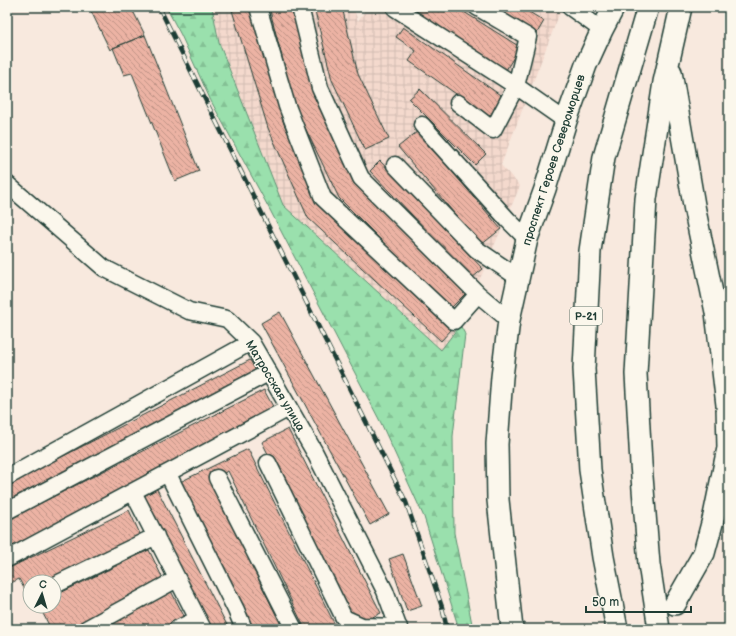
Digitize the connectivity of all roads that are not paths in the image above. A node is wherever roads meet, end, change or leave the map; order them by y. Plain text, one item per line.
1 (258, 7) edge
2 (300, 7) edge
3 (477, 7) edge
4 (570, 7) edge
5 (614, 7) edge
6 (648, 7) edge
7 (681, 7) edge
8 (396, 8) dead end
9 (599, 37) junction
10 (669, 58) junction
11 (516, 86) junction
12 (458, 103) dead end
13 (566, 121) junction
14 (422, 125) dead end
15 (395, 165) dead end
16 (7, 184) edge
17 (527, 239) junction
18 (519, 278) junction
19 (478, 294) junction
20 (509, 320) junction
21 (251, 342) junction
22 (268, 373) junction
23 (289, 408) junction
24 (268, 463) dead end
25 (168, 474) junction
26 (7, 477) edge
27 (217, 478) dead end
28 (133, 492) junction
29 (7, 511) edge
30 (156, 536) junction
31 (7, 559) edge
32 (177, 579) junction
33 (62, 582) edge
34 (675, 604) dead end
35 (200, 624) edge
36 (399, 628) edge
37 (86, 629) edge
38 (176, 629) edge
39 (244, 629) edge
40 (294, 629) edge
41 (512, 629) edge
42 (618, 629) edge
43 (659, 629) edge

1 - 19 lane
2 - 19 lane
3 - 11 lane
4 - 9 lane
5 - 9 main road, проспект Героев Североморцев
6 - 42 main road, Р-21
7 - 10 main road
8 - 11 lane
9 - 13 main road, проспект Героев Североморцев
10 - 34 main road
10 - 43 main road
11 - 12 lane
11 - 13 lane
13 - 17 main road, проспект Героев Североморцев
14 - 17 lane
15 - 18 lane
16 - 21 lane, Матросская улица
17 - 18 main road, проспект Героев Североморцев
18 - 20 main road, проспект Героев Североморцев
19 - 20 lane
20 - 41 main road, проспект Героев Североморцев
21 - 22 lane, Матросская улица
21 - 26 lane
22 - 23 lane, Матросская улица
22 - 29 lane
23 - 25 lane
23 - 36 lane, Матросская улица
24 - 36 lane
25 - 28 lane
25 - 39 lane
27 - 40 lane
28 - 30 lane
28 - 31 lane
30 - 32 lane
30 - 33 lane
32 - 35 lane
32 - 37 lane
35 - 38 lane

